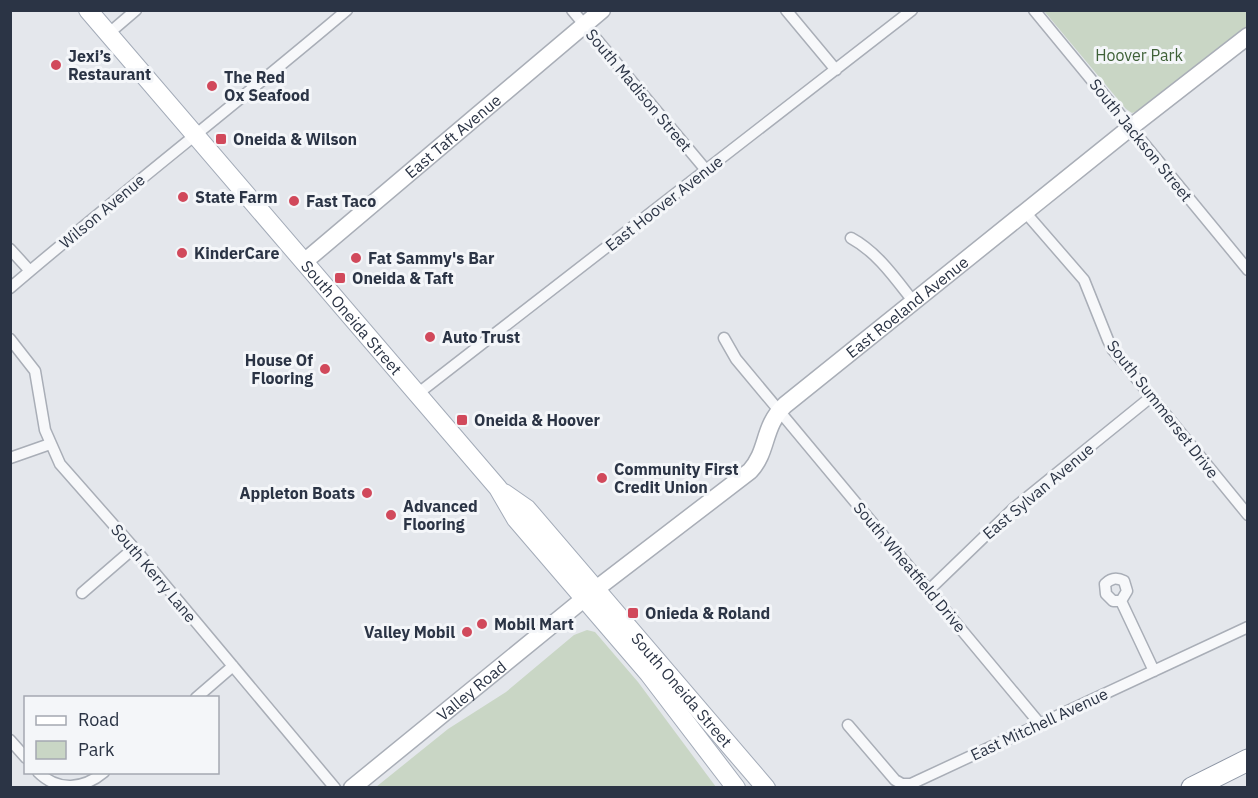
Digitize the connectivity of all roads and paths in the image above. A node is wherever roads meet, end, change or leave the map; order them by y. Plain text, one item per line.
1 (88, 10) edge
2 (136, 10) edge
3 (347, 10) edge
4 (572, 10) edge
5 (602, 10) edge
6 (786, 10) edge
7 (912, 10) edge
8 (1034, 10) edge
9 (584, 26) junction
10 (108, 34) junction
11 (1248, 36) edge
12 (836, 70) junction
13 (1131, 127) junction
14 (195, 136) junction
15 (706, 170) junction
16 (1025, 212) junction
17 (851, 238) dead end
18 (10, 249) edge
19 (304, 262) junction
20 (1248, 270) edge
21 (30, 271) junction
22 (10, 288) edge
23 (913, 301) junction
24 (724, 338) dead end
25 (10, 339) edge
26 (416, 395) junction
27 (1151, 397) junction
28 (780, 410) junction
29 (50, 444) junction
30 (10, 458) edge
31 (1248, 515) edge
32 (134, 548) junction
33 (929, 590) junction
34 (82, 593) dead end
35 (590, 593) junction
36 (1121, 601) dead end
37 (1248, 627) edge
38 (233, 666) junction
39 (1154, 671) junction
40 (198, 696) edge
41 (1040, 724) junction
42 (848, 725) dead end
43 (10, 740) edge
44 (24, 756) edge
45 (1248, 760) edge
46 (41, 774) edge
47 (102, 774) edge
48 (335, 788) edge
49 (352, 788) edge
50 (736, 788) edge
51 (766, 788) edge
52 (1192, 788) edge

1 - 10 main road, South Oneida Street
2 - 10 street
3 - 14 street, Wilson Avenue
4 - 9 street, South Madison Street
5 - 9 street, East Taft Avenue
6 - 12 street
7 - 12 street, East Hoover Avenue
8 - 13 street, South Jackson Street
9 - 15 street, South Madison Street
9 - 19 street, East Taft Avenue
10 - 14 main road, South Oneida Street
11 - 13 street, East Roeland Avenue
12 - 15 street, East Hoover Avenue
13 - 16 street, East Roeland Avenue
13 - 20 street, South Jackson Street
14 - 19 main road, South Oneida Street
14 - 21 street, Wilson Avenue
15 - 26 street, East Hoover Avenue
16 - 23 street, East Roeland Avenue
16 - 27 street, South Summerset Drive
17 - 23 street
18 - 21 street
19 - 26 main road, South Oneida Street
21 - 22 street, Wilson Avenue
23 - 28 street, East Roeland Avenue
24 - 28 street, South Wheatfield Drive
25 - 29 street, South Kerry Lane
26 - 35 main road, South Oneida Street
27 - 31 street, South Summerset Drive
27 - 33 street, East Sylvan Avenue
28 - 33 street, South Wheatfield Drive
28 - 35 street, East Roeland Avenue
29 - 30 street
29 - 32 street, South Kerry Lane
32 - 34 street
32 - 38 street, South Kerry Lane
33 - 41 street, South Wheatfield Drive
35 - 49 street, Valley Road
35 - 50 main road, South Oneida Street
35 - 51 main road, South Oneida Street
36 - 39 street
37 - 39 street, East Mitchell Avenue
38 - 40 street
38 - 48 street, South Kerry Lane
39 - 41 street, East Mitchell Avenue
41 - 42 street, East Mitchell Avenue
43 - 44 street
45 - 52 highway
46 - 47 street

